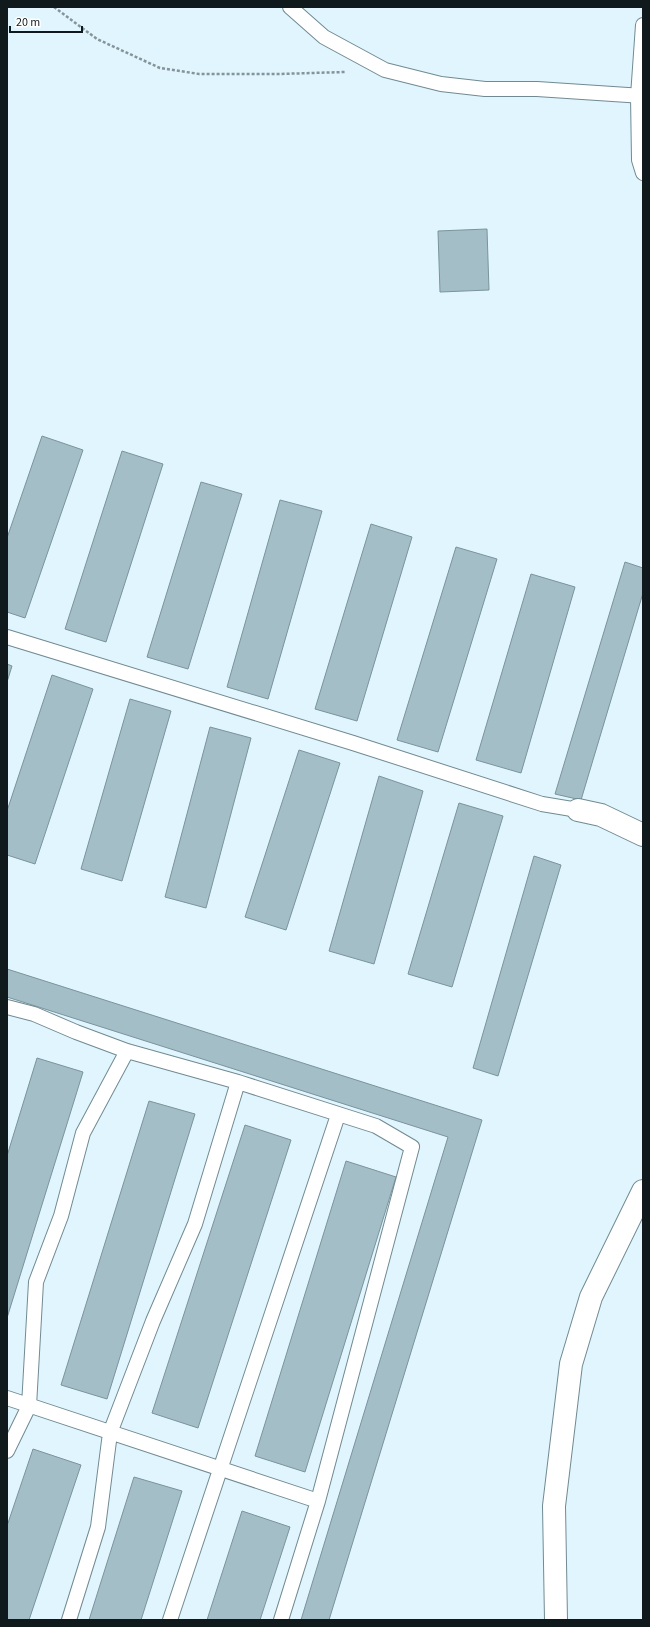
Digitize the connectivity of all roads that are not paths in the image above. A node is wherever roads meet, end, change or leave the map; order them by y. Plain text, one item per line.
1 (290, 7) edge
2 (643, 25) edge
3 (641, 96) edge
4 (643, 173) edge
5 (7, 637) edge
6 (578, 810) joint
7 (643, 835) edge
8 (7, 1007) edge
9 (127, 1051) junction
10 (238, 1082) junction
11 (338, 1115) junction
12 (643, 1191) edge
13 (7, 1398) edge
14 (29, 1406) junction
15 (110, 1433) junction
16 (7, 1451) edge
17 (219, 1468) junction
18 (318, 1501) junction
19 (69, 1620) edge
20 (170, 1620) edge
21 (281, 1620) edge
22 (556, 1620) edge

1 - 3 lane
2 - 3 lane
3 - 4 lane
5 - 6 lane
6 - 7 street
8 - 9 lane
9 - 10 lane
9 - 14 lane
10 - 11 lane
10 - 15 lane
11 - 17 lane
11 - 18 lane
12 - 22 street
13 - 14 lane
14 - 15 lane
14 - 16 lane
15 - 17 lane
15 - 19 lane
17 - 18 lane
17 - 20 lane
18 - 21 lane

